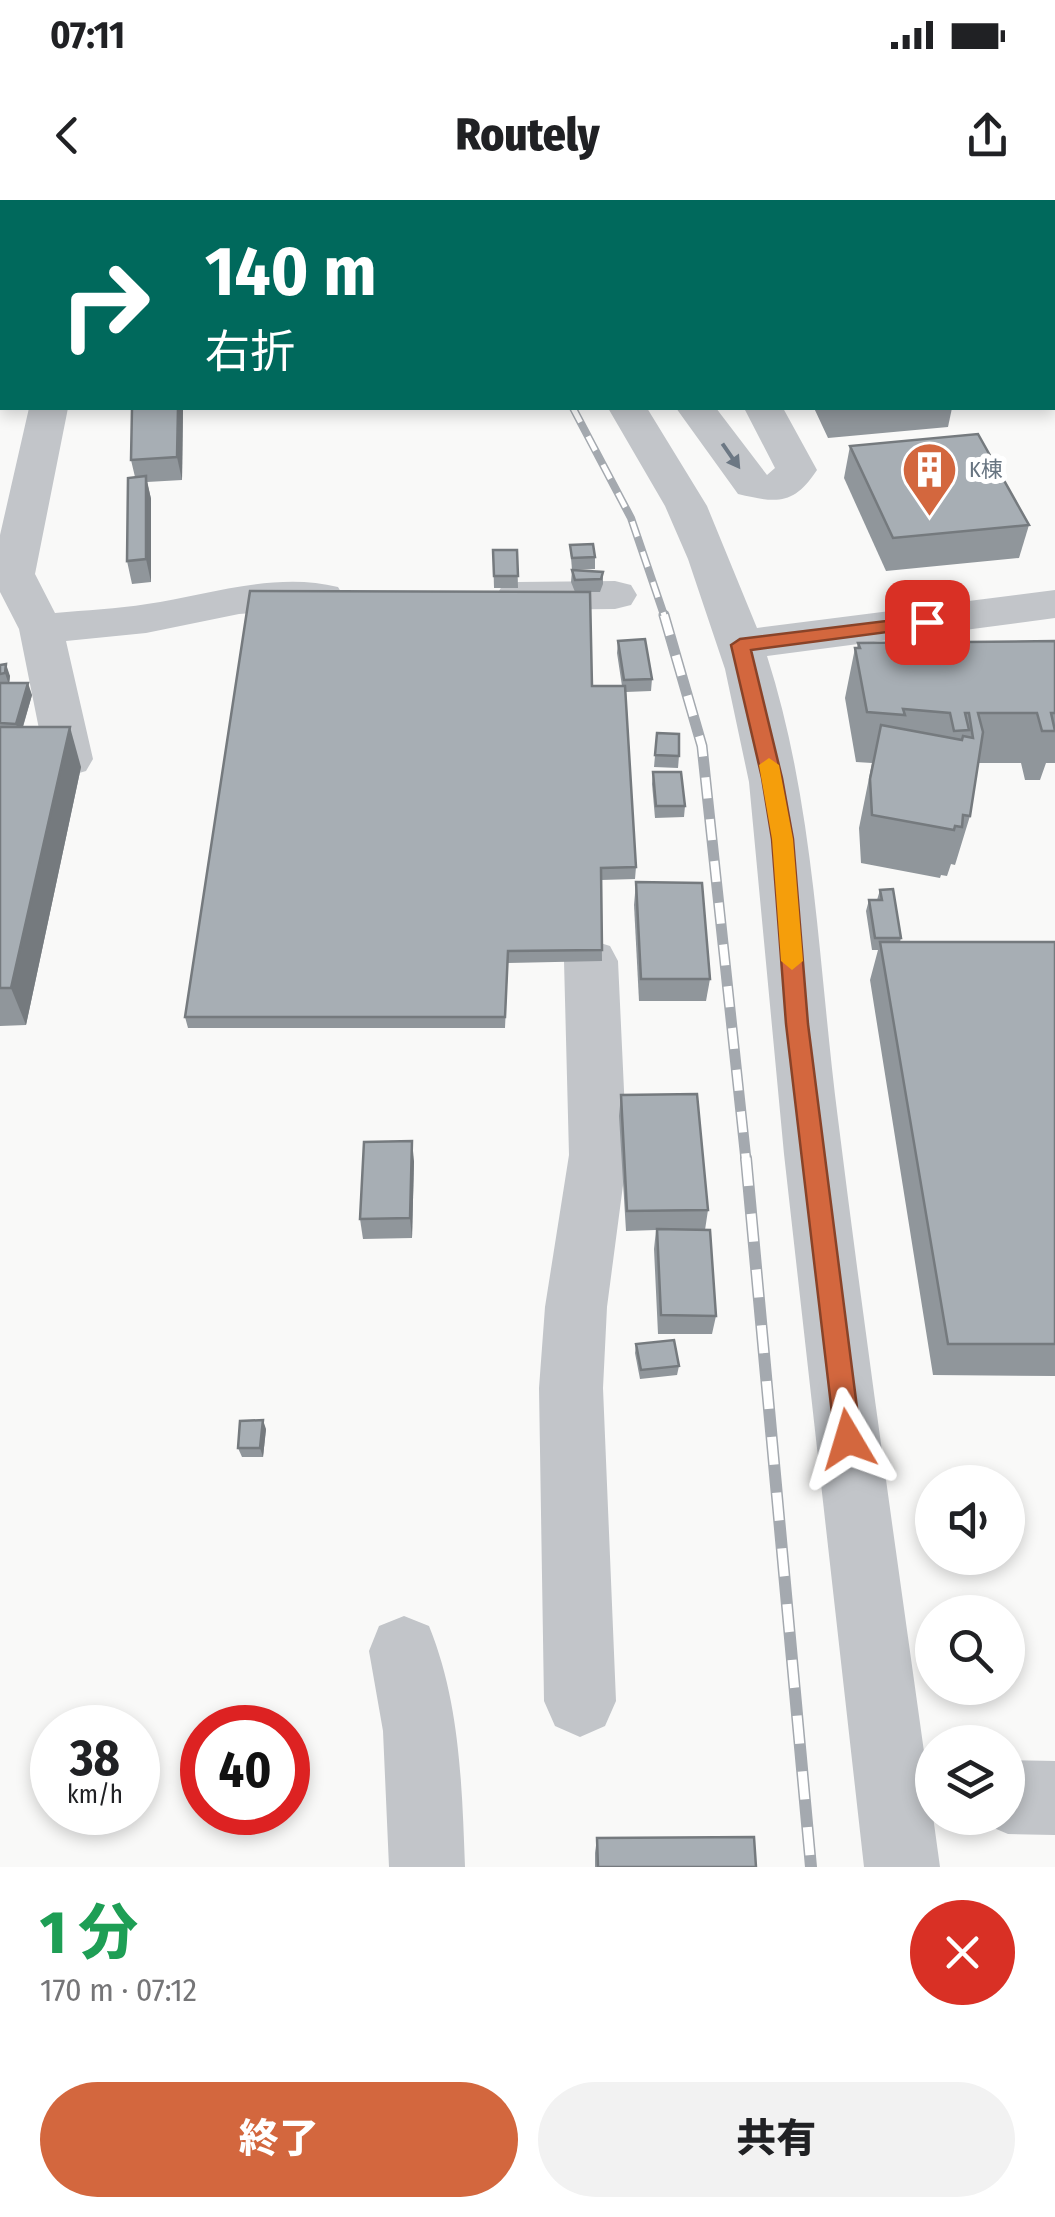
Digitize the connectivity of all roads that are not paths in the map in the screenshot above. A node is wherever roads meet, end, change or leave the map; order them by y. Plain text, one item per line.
1 (48, 410) edge
2 (628, 410) edge
3 (697, 410) edge
4 (765, 410) edge
5 (615, 595) dead end
6 (360, 596) edge
7 (479, 597) edge
8 (1055, 604) edge
9 (41, 629) junction
10 (740, 645) junction
11 (69, 759) edge
12 (591, 962) edge
13 (404, 1651) dead end
14 (580, 1701) dead end
15 (1025, 1797) edge
16 (1055, 1798) edge
17 (427, 1867) edge
18 (902, 1867) edge

1 - 9 street
2 - 10 street
3 -> 4 street
5 - 7 street
6 - 9 street
8 - 10 street
9 - 11 street
10 - 18 street
12 - 14 street
13 - 17 street
15 - 16 street

